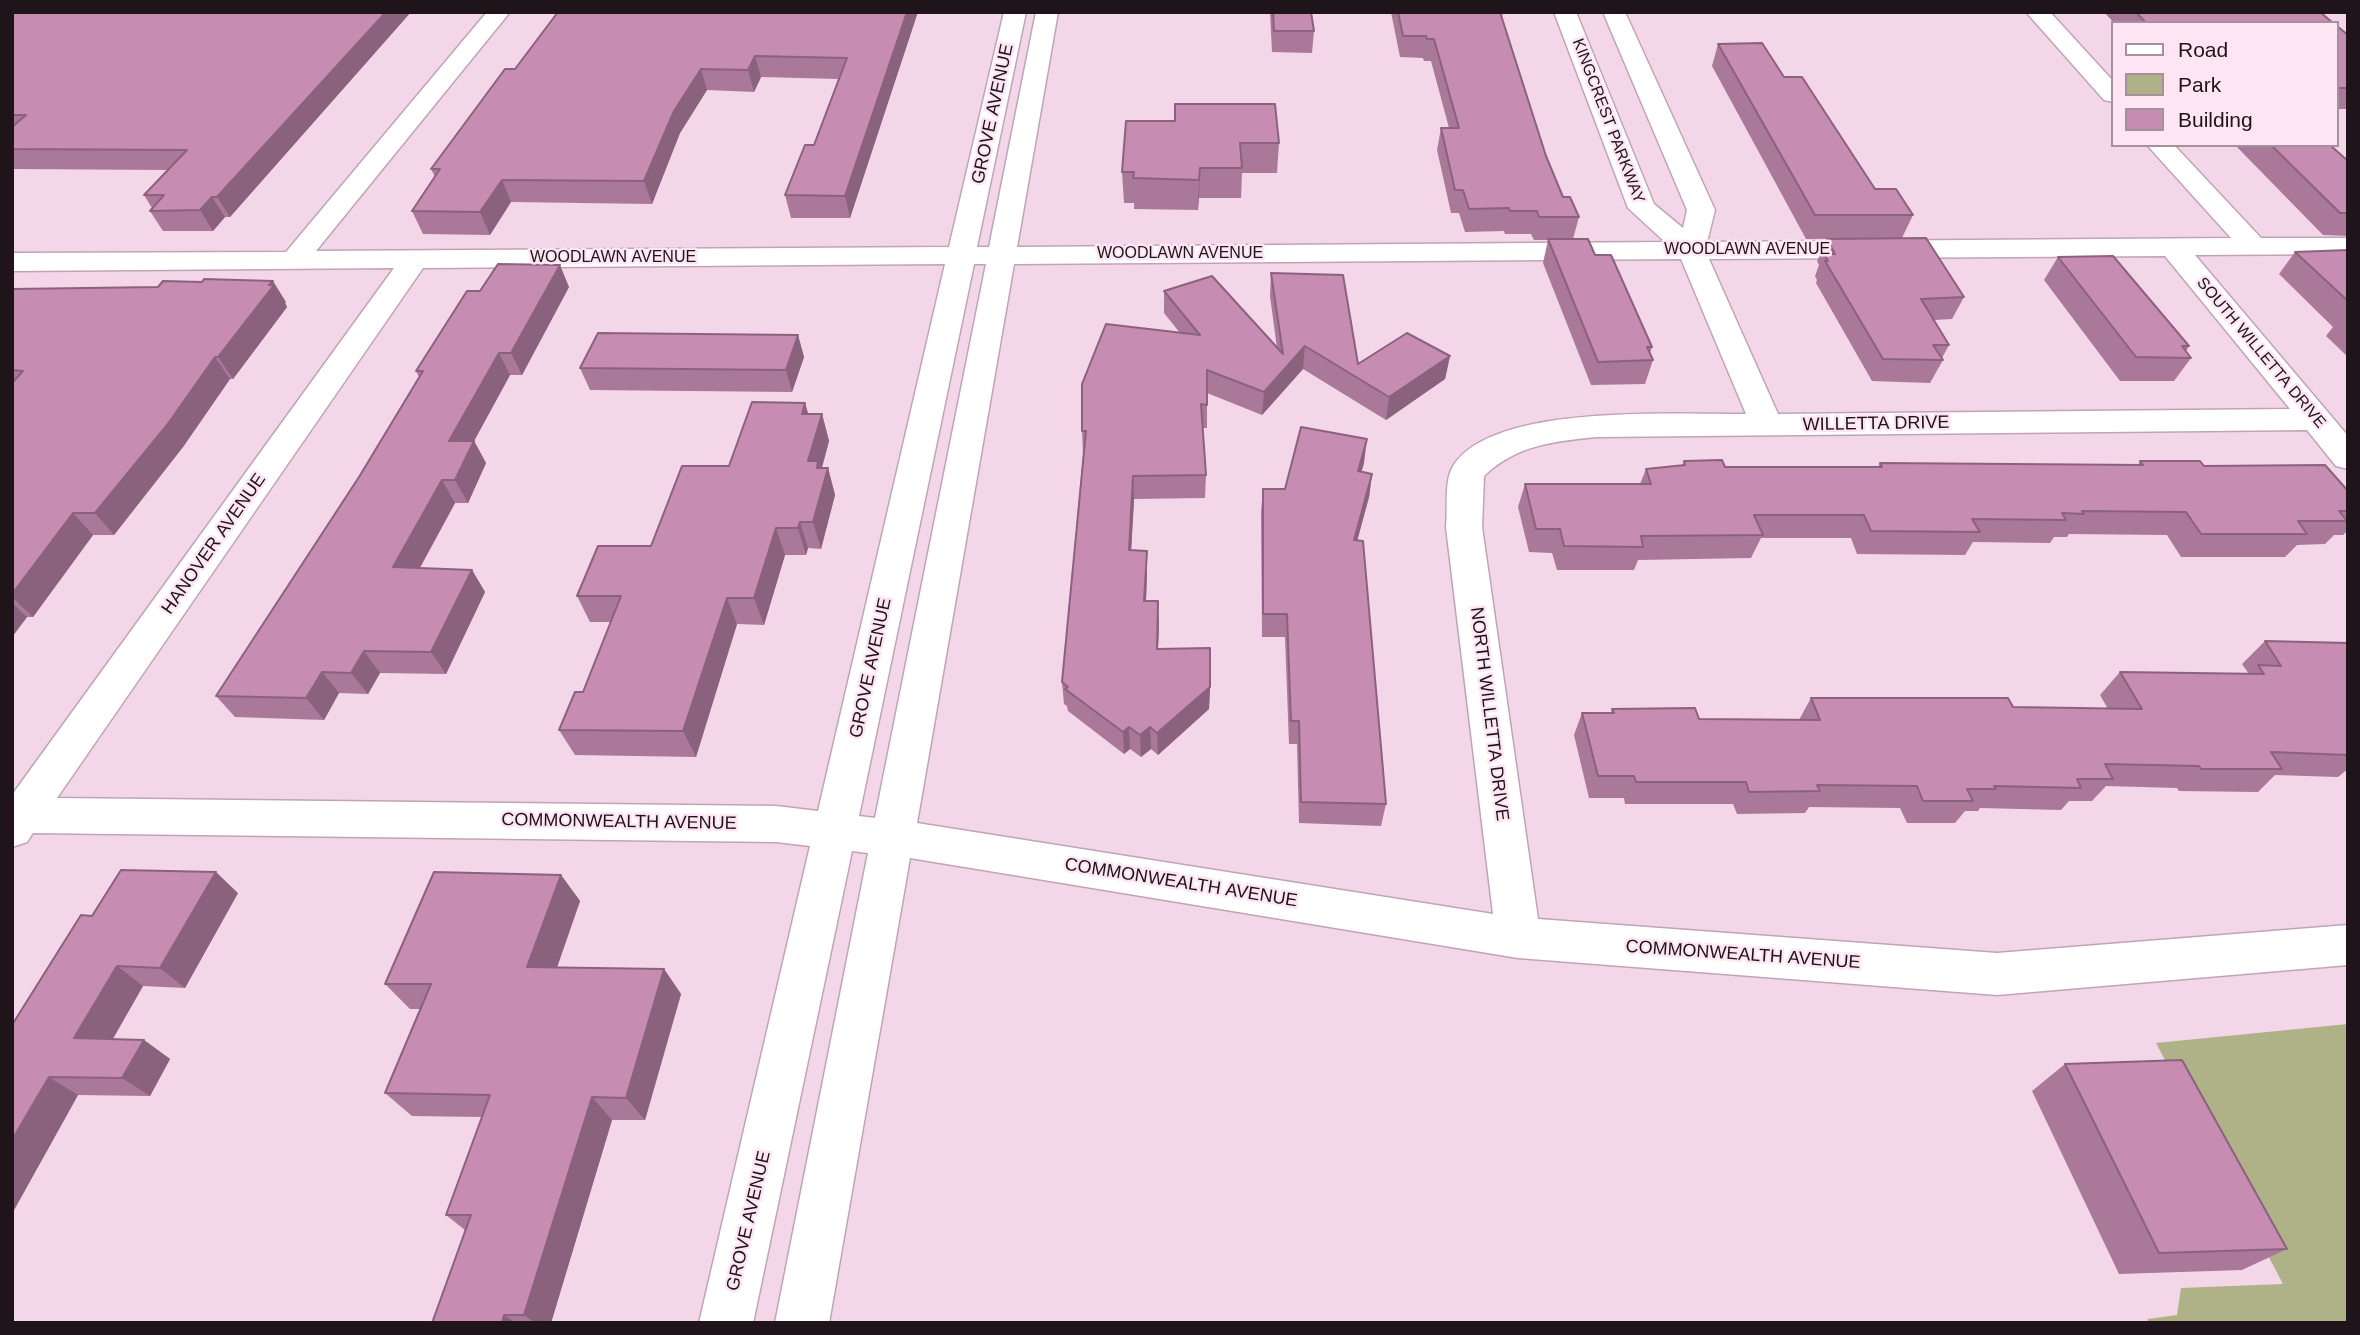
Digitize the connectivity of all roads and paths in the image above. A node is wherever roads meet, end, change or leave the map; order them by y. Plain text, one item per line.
1 (499, 12) edge
2 (1015, 12) edge
3 (1047, 12) edge
4 (1565, 12) edge
5 (1614, 12) edge
6 (2037, 12) edge
7 (2112, 94) edge
8 (2162, 147) edge
9 (2348, 246) edge
10 (2173, 247) junction
11 (2254, 247) junction
12 (1691, 250) junction
13 (962, 255) junction
14 (1002, 255) junction
15 (415, 258) junction
16 (294, 260) junction
17 (12, 262) edge
18 (2316, 419) junction
19 (1767, 426) junction
20 (2348, 458) edge
21 (1464, 490) joint
22 (16, 819) edge
23 (835, 831) junction
24 (893, 838) junction
25 (1518, 938) junction
26 (2348, 945) edge
27 (726, 1323) edge
28 (802, 1323) edge

1 - 16 street
2 - 13 street, GROVE AVENUE
3 - 14 street, GROVE AVENUE
4 - 12 street, KINGCREST PARKWAY
5 - 12 street
6 - 7 street
8 - 11 street
9 - 11 street, WOODLAWN AVENUE
10 - 11 street, WOODLAWN AVENUE
10 - 12 street, WOODLAWN AVENUE
10 - 18 street, SOUTH WILLETTA DRIVE
12 - 14 street, WOODLAWN AVENUE
12 - 19 street, KINGCREST PARKWAY
13 - 14 street, WOODLAWN AVENUE
13 - 15 street, WOODLAWN AVENUE
13 - 23 street, GROVE AVENUE
14 - 24 street, GROVE AVENUE
15 - 16 street, WOODLAWN AVENUE
15 - 22 street, HANOVER AVENUE
16 - 17 street, WOODLAWN AVENUE
18 - 19 street, WILLETTA DRIVE
18 - 20 street, SOUTH WILLETTA DRIVE
19 - 21 street, WILLETTA DRIVE
21 - 25 street, NORTH WILLETTA DRIVE
22 - 23 street, COMMONWEALTH AVENUE
23 - 24 street, COMMONWEALTH AVENUE
23 - 27 street, GROVE AVENUE
24 - 25 street, COMMONWEALTH AVENUE
24 - 28 street, GROVE AVENUE
25 - 26 street, COMMONWEALTH AVENUE

